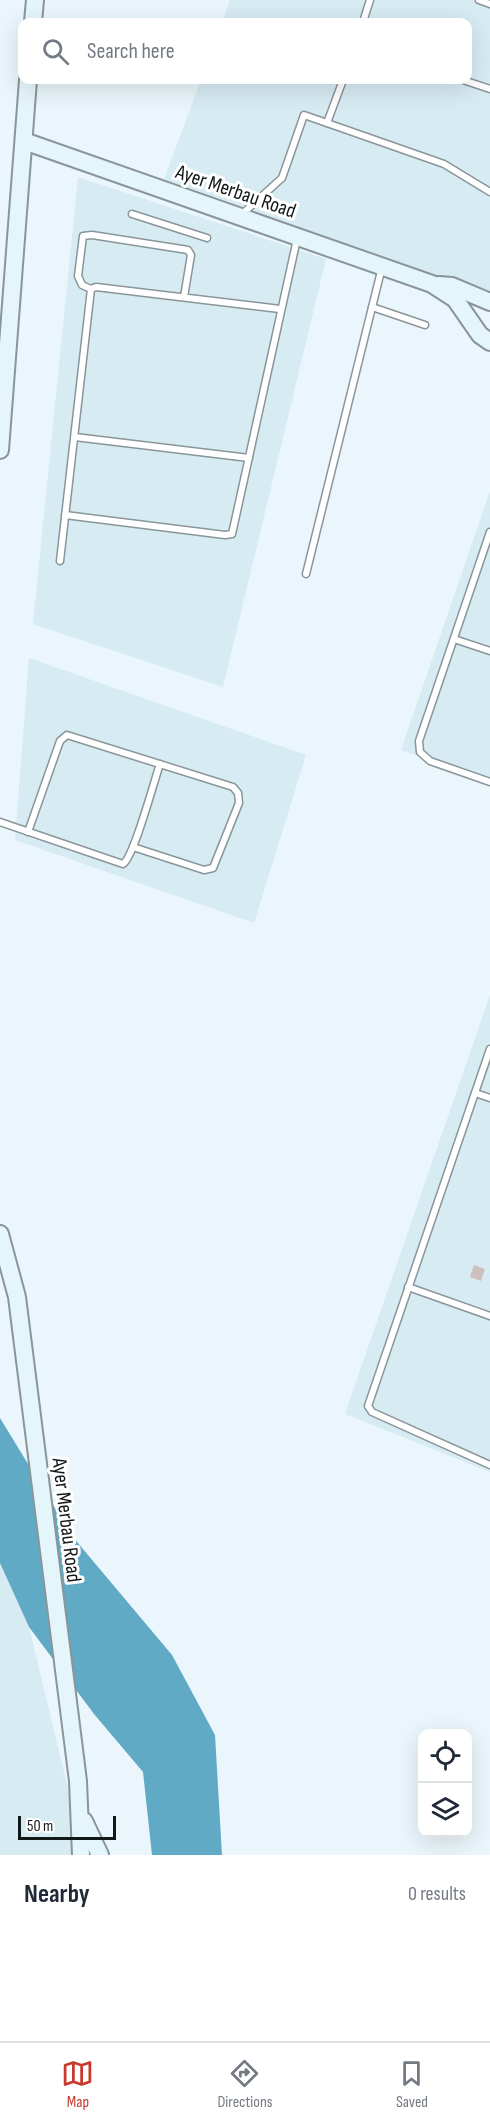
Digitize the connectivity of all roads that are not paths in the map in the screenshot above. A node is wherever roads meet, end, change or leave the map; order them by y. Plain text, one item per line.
1 (34, 0) edge
2 (370, 0) edge
3 (479, 0) edge
4 (490, 4) edge
5 (33, 18) edge
6 (364, 18) edge
7 (472, 83) edge
8 (28, 84) edge
9 (342, 84) edge
10 (490, 89) edge
11 (327, 123) junction
12 (24, 141) junction
13 (490, 192) edge
14 (132, 214) dead end
15 (240, 216) junction
16 (297, 237) junction
17 (207, 238) dead end
18 (382, 267) junction
19 (432, 284) junction
20 (91, 289) junction
21 (184, 297) junction
22 (490, 302) edge
23 (372, 307) junction
24 (280, 309) junction
25 (424, 325) dead end
26 (490, 342) edge
27 (75, 437) junction
28 (0, 450) edge
29 (249, 458) junction
30 (65, 515) junction
31 (490, 532) edge
32 (60, 561) dead end
33 (306, 574) dead end
34 (454, 639) junction
35 (490, 651) edge
36 (160, 764) junction
37 (490, 782) edge
38 (0, 822) edge
39 (28, 832) junction
40 (133, 847) junction
41 (490, 1049) edge
42 (475, 1093) junction
43 (490, 1098) edge
44 (0, 1234) edge
45 (408, 1287) junction
46 (490, 1316) edge
47 (490, 1465) edge
48 (81, 1814) junction
49 (81, 1855) edge
50 (100, 1855) edge

1 - 5 street
2 - 6 lane
3 - 4 lane
7 - 10 lane
8 - 12 street
9 - 11 lane
11 - 13 lane
11 - 15 lane
12 - 15 street, Ayer Merbau Road
12 - 28 street
14 - 17 lane
15 - 16 street, Ayer Merbau Road
16 - 18 street, Ayer Merbau Road
16 - 24 lane
18 - 19 street, Ayer Merbau Road
18 - 23 lane
19 - 22 street, Ayer Merbau Road
19 - 26 street, Ayer Merbau Road
20 - 21 lane
20 - 21 lane
20 - 27 lane
21 - 24 lane
23 - 25 lane
23 - 33 lane
24 - 29 lane
27 - 29 lane
27 - 30 lane
29 - 30 lane
30 - 32 lane
31 - 34 lane
34 - 35 lane
34 - 37 lane
36 - 39 lane
36 - 40 lane
36 - 40 lane
38 - 39 lane
39 - 40 lane
41 - 42 lane
42 - 43 lane
42 - 45 lane
44 - 48 street, Ayer Merbau Road
45 - 46 lane
45 - 47 lane
48 - 49 street, Ayer Merbau Road
48 - 50 street, Ayer Merbau Road

